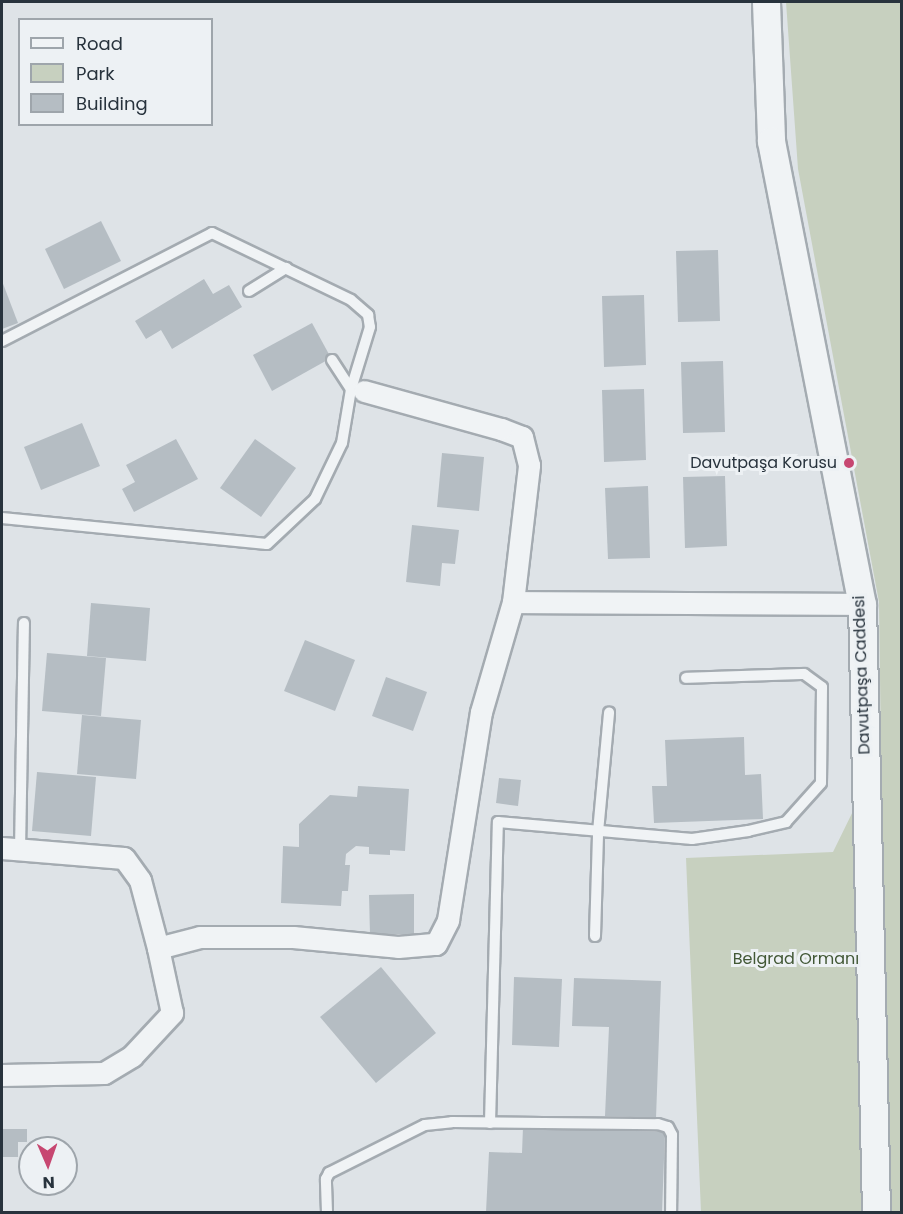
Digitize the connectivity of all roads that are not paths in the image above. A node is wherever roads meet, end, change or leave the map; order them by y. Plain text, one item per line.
1 (766, 2) edge
2 (286, 268) junction
3 (249, 291) dead end
4 (2, 341) edge
5 (332, 360) dead end
6 (357, 390) junction
7 (2, 518) edge
8 (513, 602) junction
9 (862, 604) junction
10 (24, 623) dead end
11 (686, 678) dead end
12 (609, 713) dead end
13 (598, 832) junction
14 (11, 849) edge
15 (596, 936) dead end
16 (158, 948) junction
17 (2, 1076) edge
18 (490, 1123) junction
19 (327, 1212) edge
20 (670, 1212) edge
21 (876, 1212) edge

1 - 9 street, Davutpaşa Caddesi
2 - 3 lane
2 - 4 lane
2 - 6 lane
5 - 6 lane
6 - 7 lane
6 - 8 street
8 - 9 street
8 - 16 street
9 - 21 street, Davutpaşa Caddesi
10 - 14 lane
11 - 13 lane
12 - 13 lane
13 - 15 lane
13 - 18 lane
14 - 16 street
16 - 17 street
18 - 19 lane
18 - 20 lane

